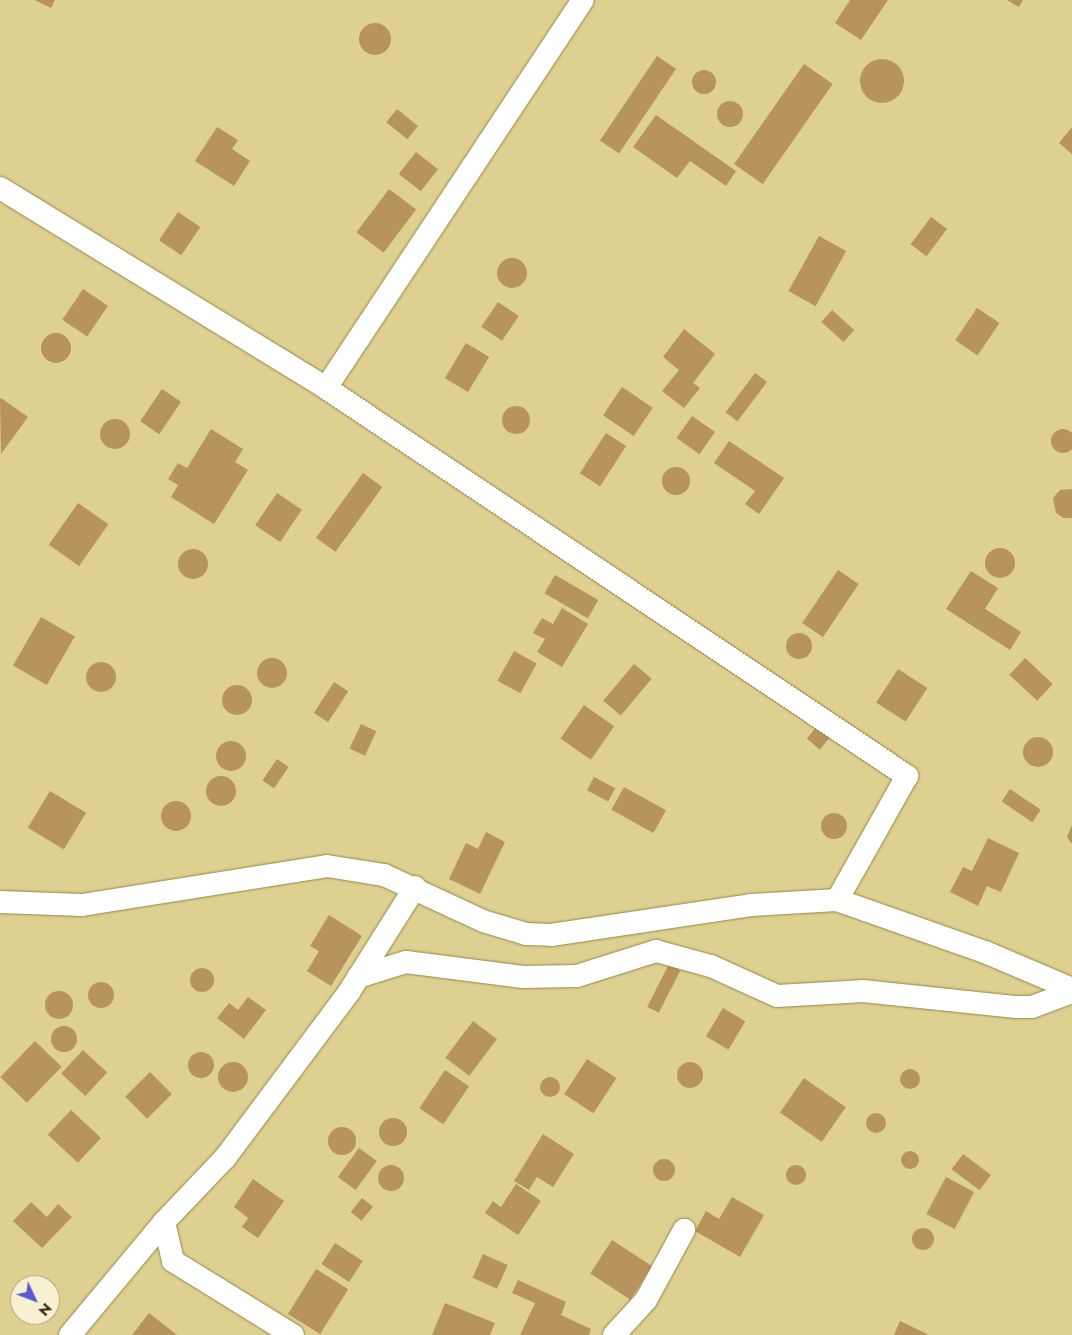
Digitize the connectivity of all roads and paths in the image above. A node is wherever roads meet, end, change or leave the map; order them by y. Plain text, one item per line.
1 (583, 0) edge
2 (0, 188) edge
3 (326, 388) junction
4 (415, 887) junction
5 (837, 900) junction
6 (0, 902) edge
7 (358, 977) junction
8 (1072, 991) edge
9 (164, 1222) junction
10 (684, 1230) dead end
11 (77, 1331) edge
12 (292, 1335) edge
13 (614, 1335) edge

1 - 3 street
2 - 3 street
3 - 5 street
4 - 5 street
4 - 6 street
4 - 7 street
5 - 8 street
7 - 8 street
7 - 9 street
9 - 11 street
9 - 12 street
10 - 13 street

